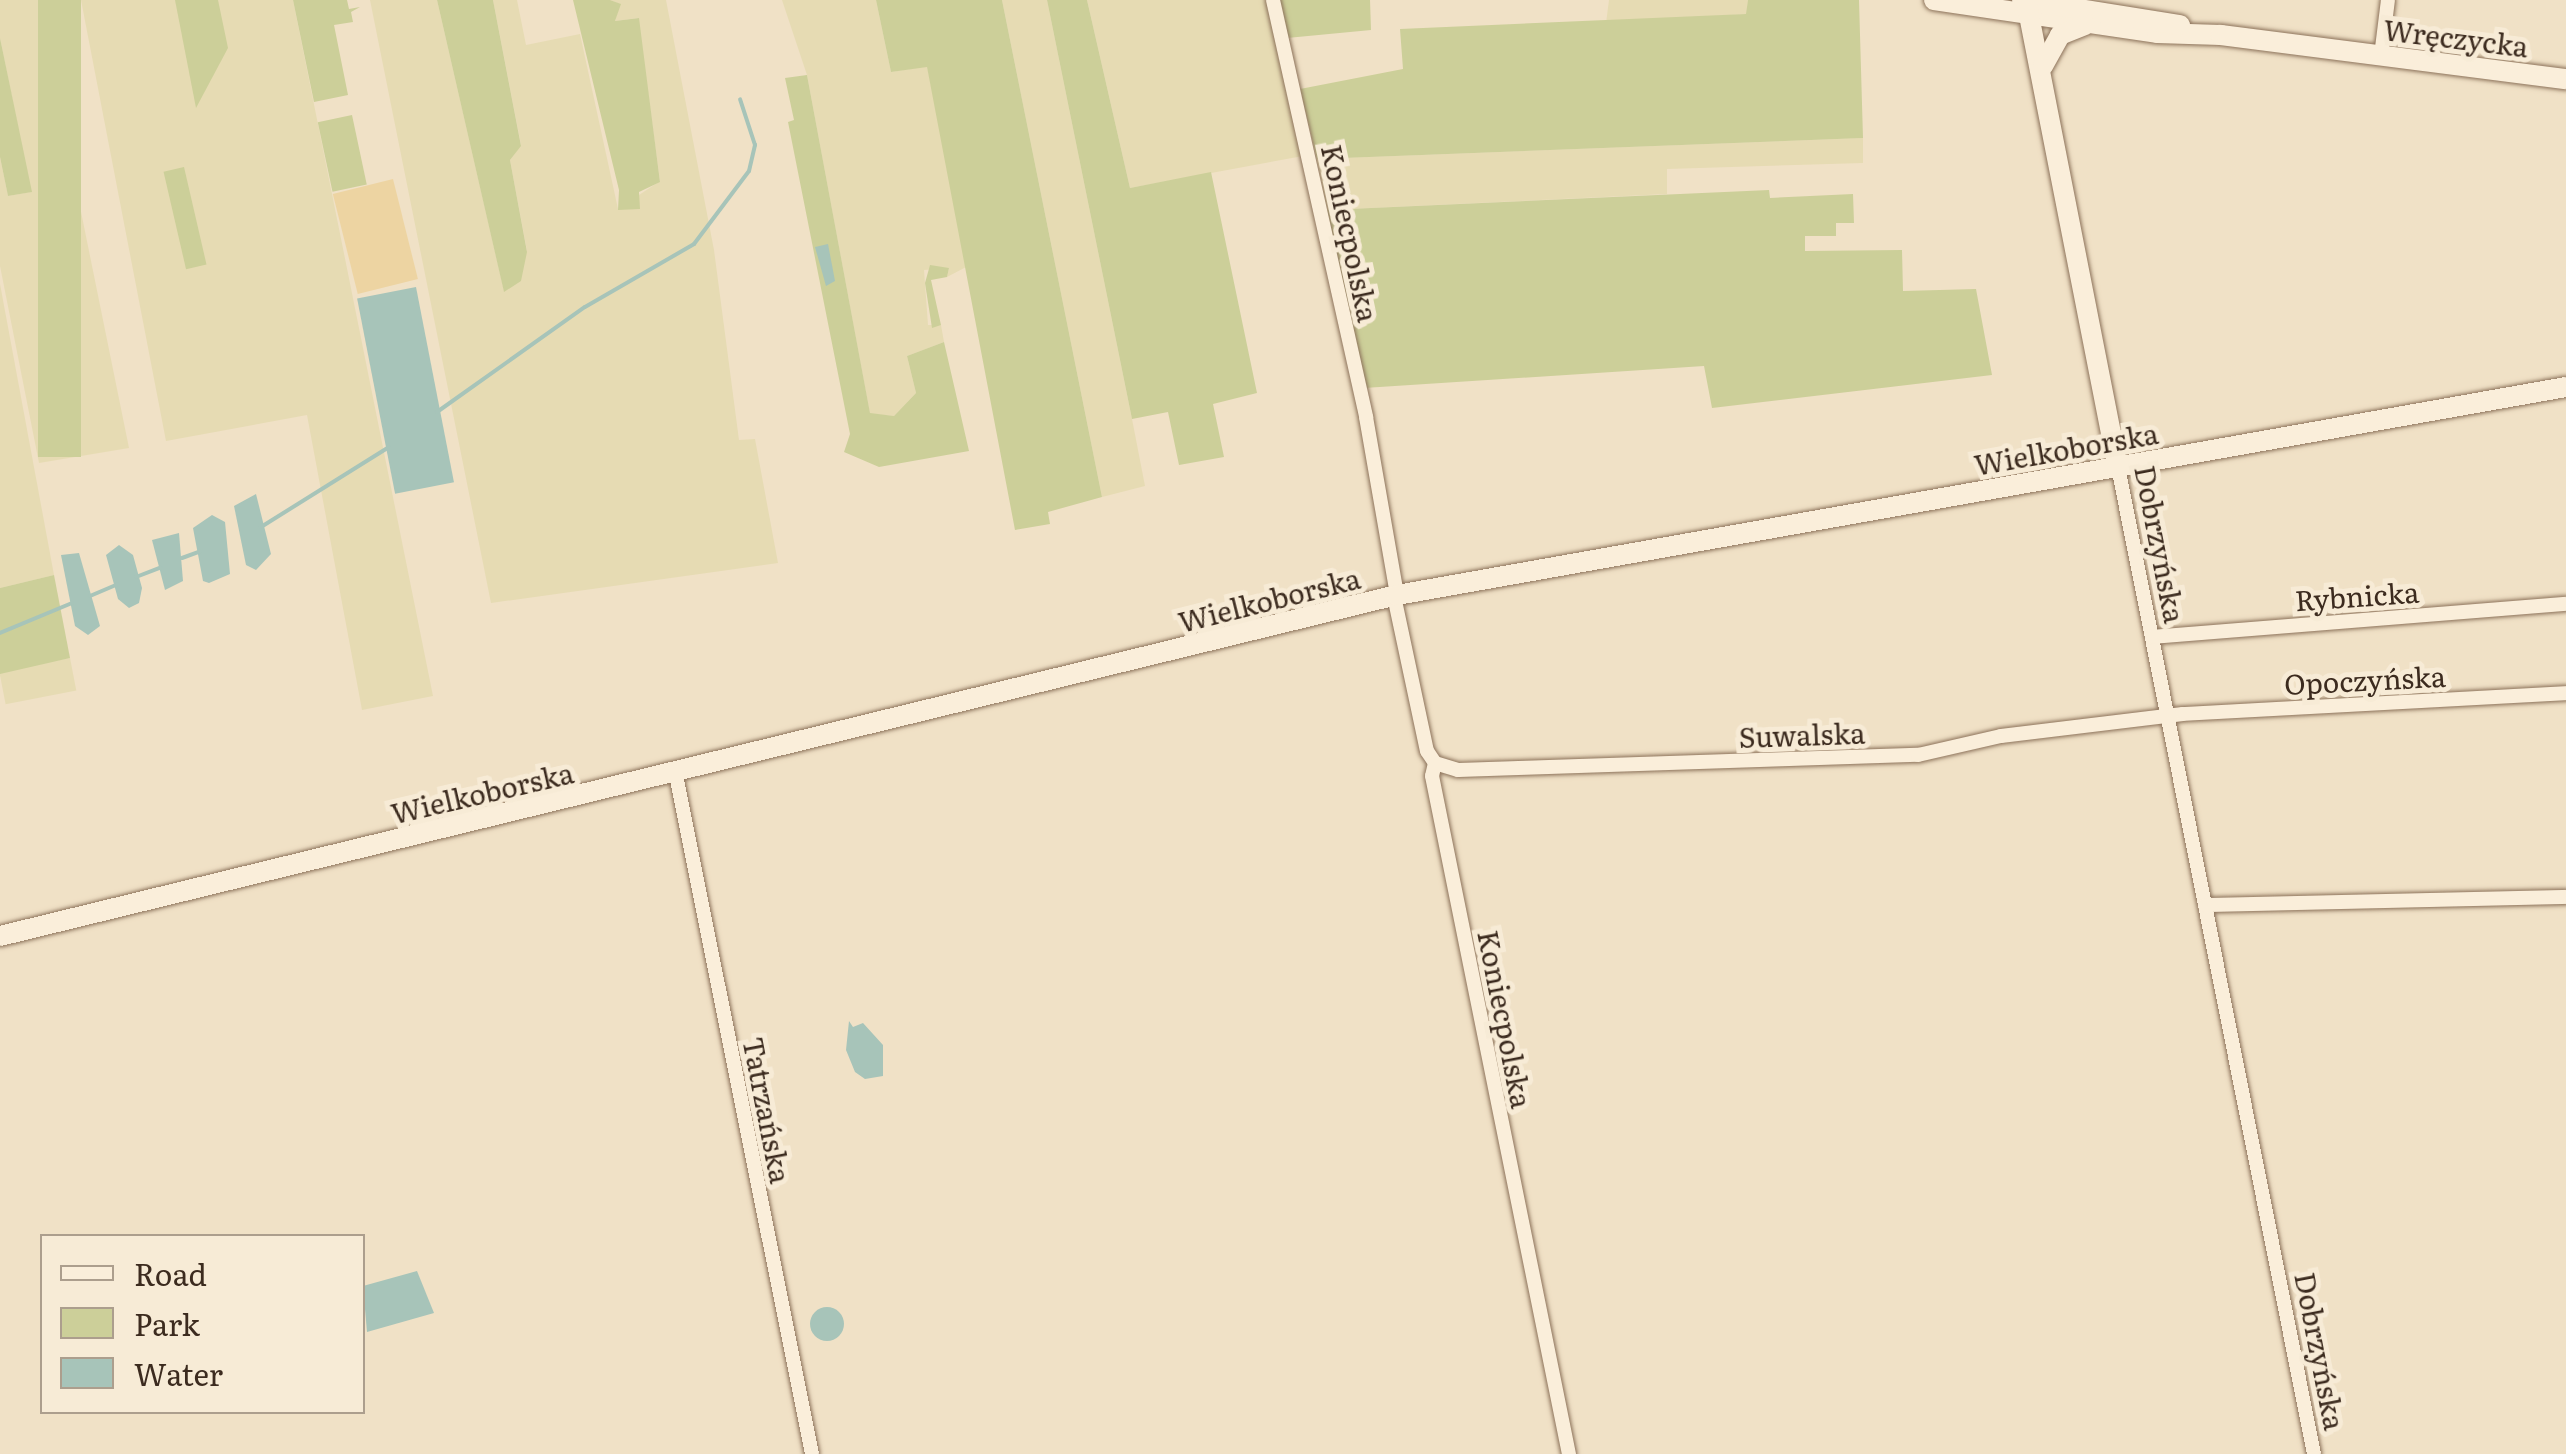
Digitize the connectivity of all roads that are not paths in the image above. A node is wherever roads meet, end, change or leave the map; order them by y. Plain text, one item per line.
1 (1274, 0) edge
2 (1934, 0) edge
3 (2388, 0) edge
4 (2031, 4) edge
5 (2142, 8) edge
6 (2088, 24) junction
7 (2221, 35) junction
8 (2382, 56) junction
9 (2044, 66) junction
10 (2566, 79) edge
11 (2566, 387) edge
12 (2118, 467) junction
13 (1396, 596) junction
14 (2566, 604) edge
15 (2152, 637) junction
16 (2566, 693) edge
17 (2168, 717) junction
18 (1436, 763) junction
19 (676, 775) junction
20 (2566, 896) edge
21 (2205, 905) junction
22 (0, 936) edge
23 (812, 1454) edge
24 (1569, 1454) edge
25 (2314, 1454) edge

1 - 13 street, Koniecpolska
2 - 4 street, Wręczycka
3 - 8 street
4 - 5 street, Wręczycka
4 - 6 street, Wręczycka
4 - 9 street, Dobrzyńska
5 - 7 street, Wręczycka
6 - 7 street, Wręczycka
6 - 9 street
7 - 8 street, Wręczycka
8 - 10 street, Wręczycka
9 - 12 street, Dobrzyńska
11 - 12 street, Wielkoborska
12 - 13 street, Wielkoborska
12 - 15 street, Dobrzyńska
13 - 18 street, Koniecpolska
13 - 19 street, Wielkoborska
14 - 15 street, Rybnicka
15 - 17 street, Dobrzyńska
16 - 17 street, Opoczyńska
17 - 18 street, Suwalska
17 - 21 street, Dobrzyńska
18 - 24 street, Koniecpolska
19 - 22 street, Wielkoborska
19 - 23 street, Tatrzańska
20 - 21 street
21 - 25 street, Dobrzyńska

